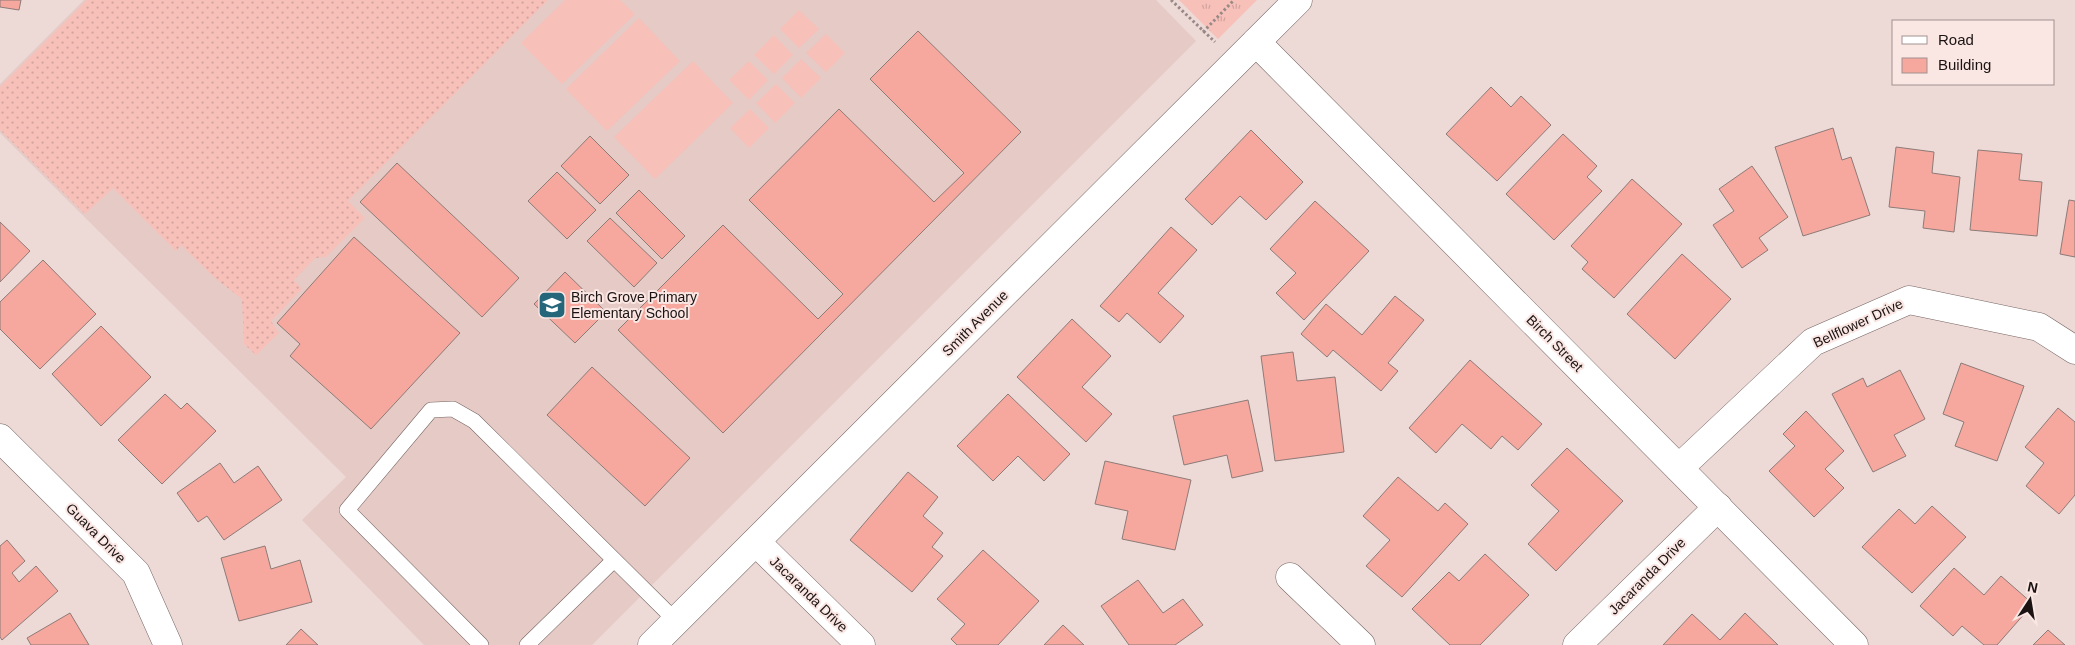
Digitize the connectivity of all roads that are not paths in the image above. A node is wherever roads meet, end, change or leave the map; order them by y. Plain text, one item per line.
1 (1298, 0) edge
2 (1256, 42) junction
3 (2075, 350) edge
4 (0, 438) edge
5 (1679, 468) junction
6 (1718, 507) junction
7 (756, 542) junction
8 (614, 560) junction
9 (1290, 577) dead end
10 (676, 621) junction
11 (168, 645) edge
12 (481, 645) edge
13 (527, 645) edge
14 (652, 645) edge
15 (861, 645) edge
16 (1361, 645) edge
17 (1577, 645) edge
18 (1854, 645) edge

1 - 2 street, Smith Avenue
2 - 5 street, Birch Street
2 - 7 street, Smith Avenue
3 - 5 street, Bellflower Drive
4 - 11 street, Guava Drive
5 - 6 street, Birch Street
6 - 17 street, Jacaranda Drive
6 - 18 street, Birch Street
7 - 10 street, Smith Avenue
7 - 15 street, Jacaranda Drive
8 - 10 lane
8 - 12 lane
8 - 13 lane
9 - 16 street
10 - 14 street, Smith Avenue

